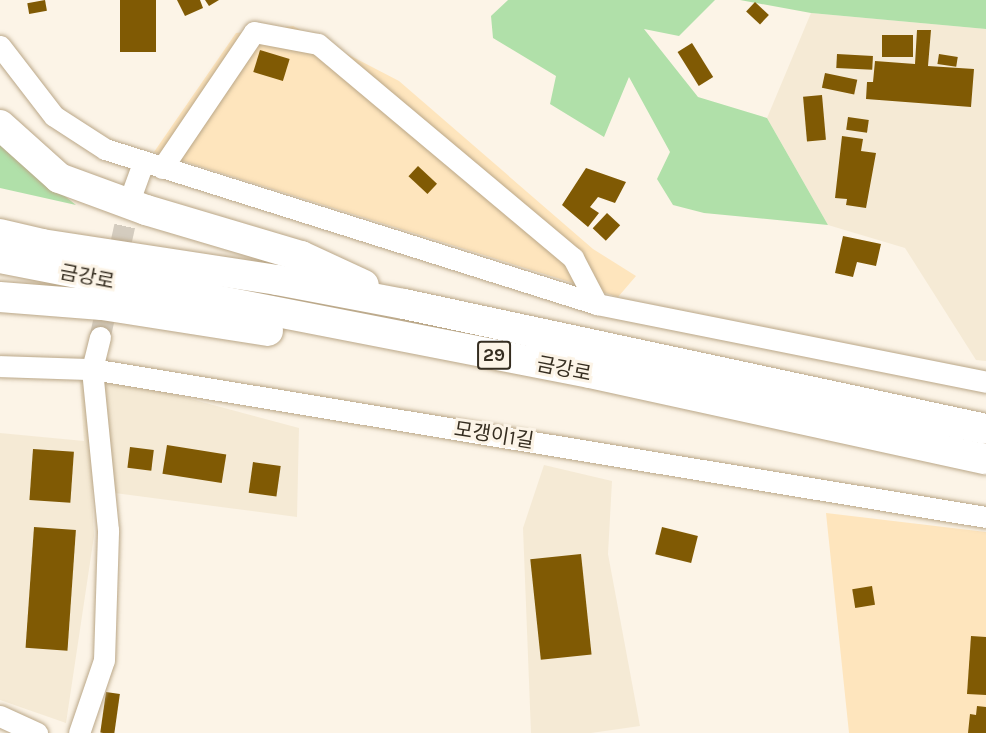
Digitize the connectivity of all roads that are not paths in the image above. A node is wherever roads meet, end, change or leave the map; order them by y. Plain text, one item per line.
1 (0, 46) edge
2 (0, 126) edge
3 (153, 165) junction
4 (132, 193) tunnel mouth
5 (0, 234) edge
6 (0, 258) edge
7 (0, 297) edge
8 (404, 304) junction
9 (597, 304) junction
10 (100, 337) tunnel mouth
11 (0, 366) edge
12 (92, 369) junction
13 (590, 373) junction
14 (986, 382) edge
15 (986, 429) edge
16 (986, 459) edge
17 (986, 517) edge
18 (0, 716) edge
19 (37, 733) edge
20 (79, 733) edge

1 - 3 street
2 - 8 highway
3 - 4 street
3 - 9 street
3 - 9 street
5 - 8 highway, 금강로 / 29
6 - 13 highway, 금강로 / 29
7 - 13 highway
8 - 15 highway, 금강로 / 29
9 - 14 street
10 - 12 street
11 - 12 street, 모갱이1길
12 - 17 street, 모갱이1길
12 - 20 street
13 - 16 highway, 금강로 / 29
18 - 19 street

